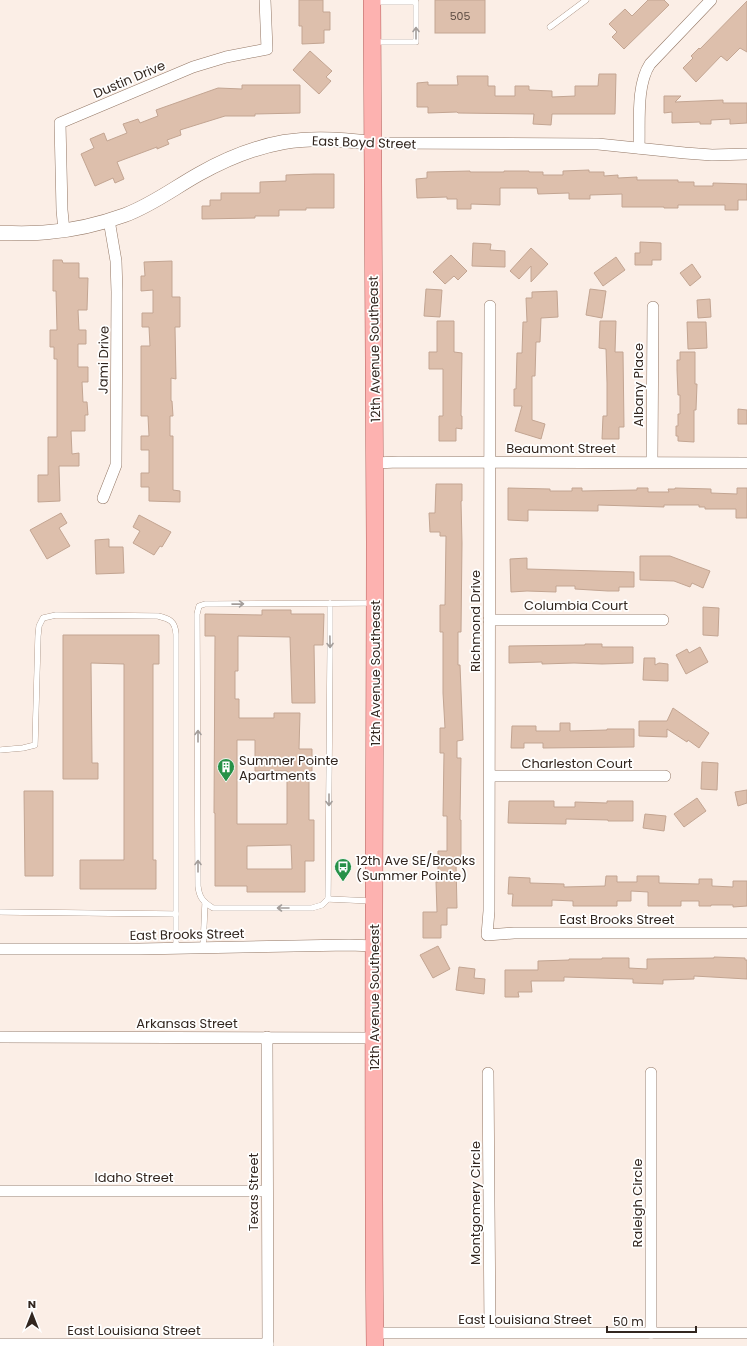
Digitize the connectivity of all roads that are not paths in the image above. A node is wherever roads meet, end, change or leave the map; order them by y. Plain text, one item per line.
1 (265, 0) edge
2 (586, 0) edge
3 (712, 0) edge
4 (372, 1) edge
5 (550, 27) dead end
6 (372, 42) junction
7 (372, 143) junction
8 (639, 148) junction
9 (747, 154) edge
10 (109, 220) junction
11 (64, 231) junction
12 (0, 232) edge
13 (490, 306) dead end
14 (653, 307) dead end
15 (489, 462) junction
16 (652, 462) junction
17 (747, 463) edge
18 (375, 464) junction
19 (103, 498) dead end
20 (330, 603) junction
21 (375, 603) junction
22 (489, 620) junction
23 (663, 620) dead end
24 (0, 750) edge
25 (490, 776) junction
26 (665, 776) dead end
27 (328, 899) junction
28 (375, 901) junction
29 (205, 903) junction
30 (0, 912) edge
31 (176, 914) junction
32 (747, 933) edge
33 (487, 935) joint
34 (375, 946) junction
35 (203, 948) junction
36 (0, 949) edge
37 (176, 949) junction
38 (0, 1037) edge
39 (267, 1038) junction
40 (374, 1038) junction
41 (488, 1073) dead end
42 (651, 1073) dead end
43 (0, 1191) edge
44 (267, 1191) junction
45 (490, 1332) junction
46 (651, 1333) junction
47 (747, 1333) edge
48 (375, 1339) edge
49 (0, 1344) edge
50 (268, 1345) edge

1 - 11 street, Dustin Drive
2 - 5 lane
3 - 8 street
4 - 6 main road, 12th Avenue Southeast
6 -> 4 lane
6 - 7 main road, 12th Avenue Southeast
7 - 8 street, East Boyd Street
7 - 10 street, East Boyd Street
7 - 18 main road, 12th Avenue Southeast
8 - 9 street, East Boyd Street
10 - 11 street, East Boyd Street
10 - 19 street, Jami Drive
11 - 12 street, East Boyd Street
13 - 15 street, Richmond Drive
14 - 16 street, Albany Place
15 - 16 street, Beaumont Street
15 - 18 street, Beaumont Street
15 - 22 street, Richmond Drive
16 - 17 street, Beaumont Street
18 - 21 main road, 12th Avenue Southeast
20 - 21 lane
20 -> 27 lane
29 -> 20 lane
21 - 28 main road, 12th Avenue Southeast
22 - 23 street, Columbia Court
22 - 25 street, Richmond Drive
24 - 31 lane
25 - 26 street, Charleston Court
25 - 33 street, Richmond Drive
27 - 28 lane
27 -> 29 lane
28 - 34 main road, 12th Avenue Southeast
29 - 35 lane
30 - 31 lane
31 - 37 lane
32 - 33 street, East Brooks Street
34 - 35 street, East Brooks Street
34 - 40 main road, 12th Avenue Southeast
35 - 37 street, East Brooks Street
36 - 37 street, East Brooks Street
38 - 39 street, Arkansas Street
39 - 40 street, Arkansas Street
39 - 44 street, Texas Street
40 - 48 main road, 12th Avenue Southeast
41 - 45 street, Montgomery Circle
42 - 46 street, Raleigh Circle
43 - 44 street, Idaho Street
44 - 50 street, Texas Street
45 - 46 street, East Louisiana Street
45 - 48 street, East Louisiana Street
46 - 47 street, East Louisiana Street
49 - 50 street, East Louisiana Street

